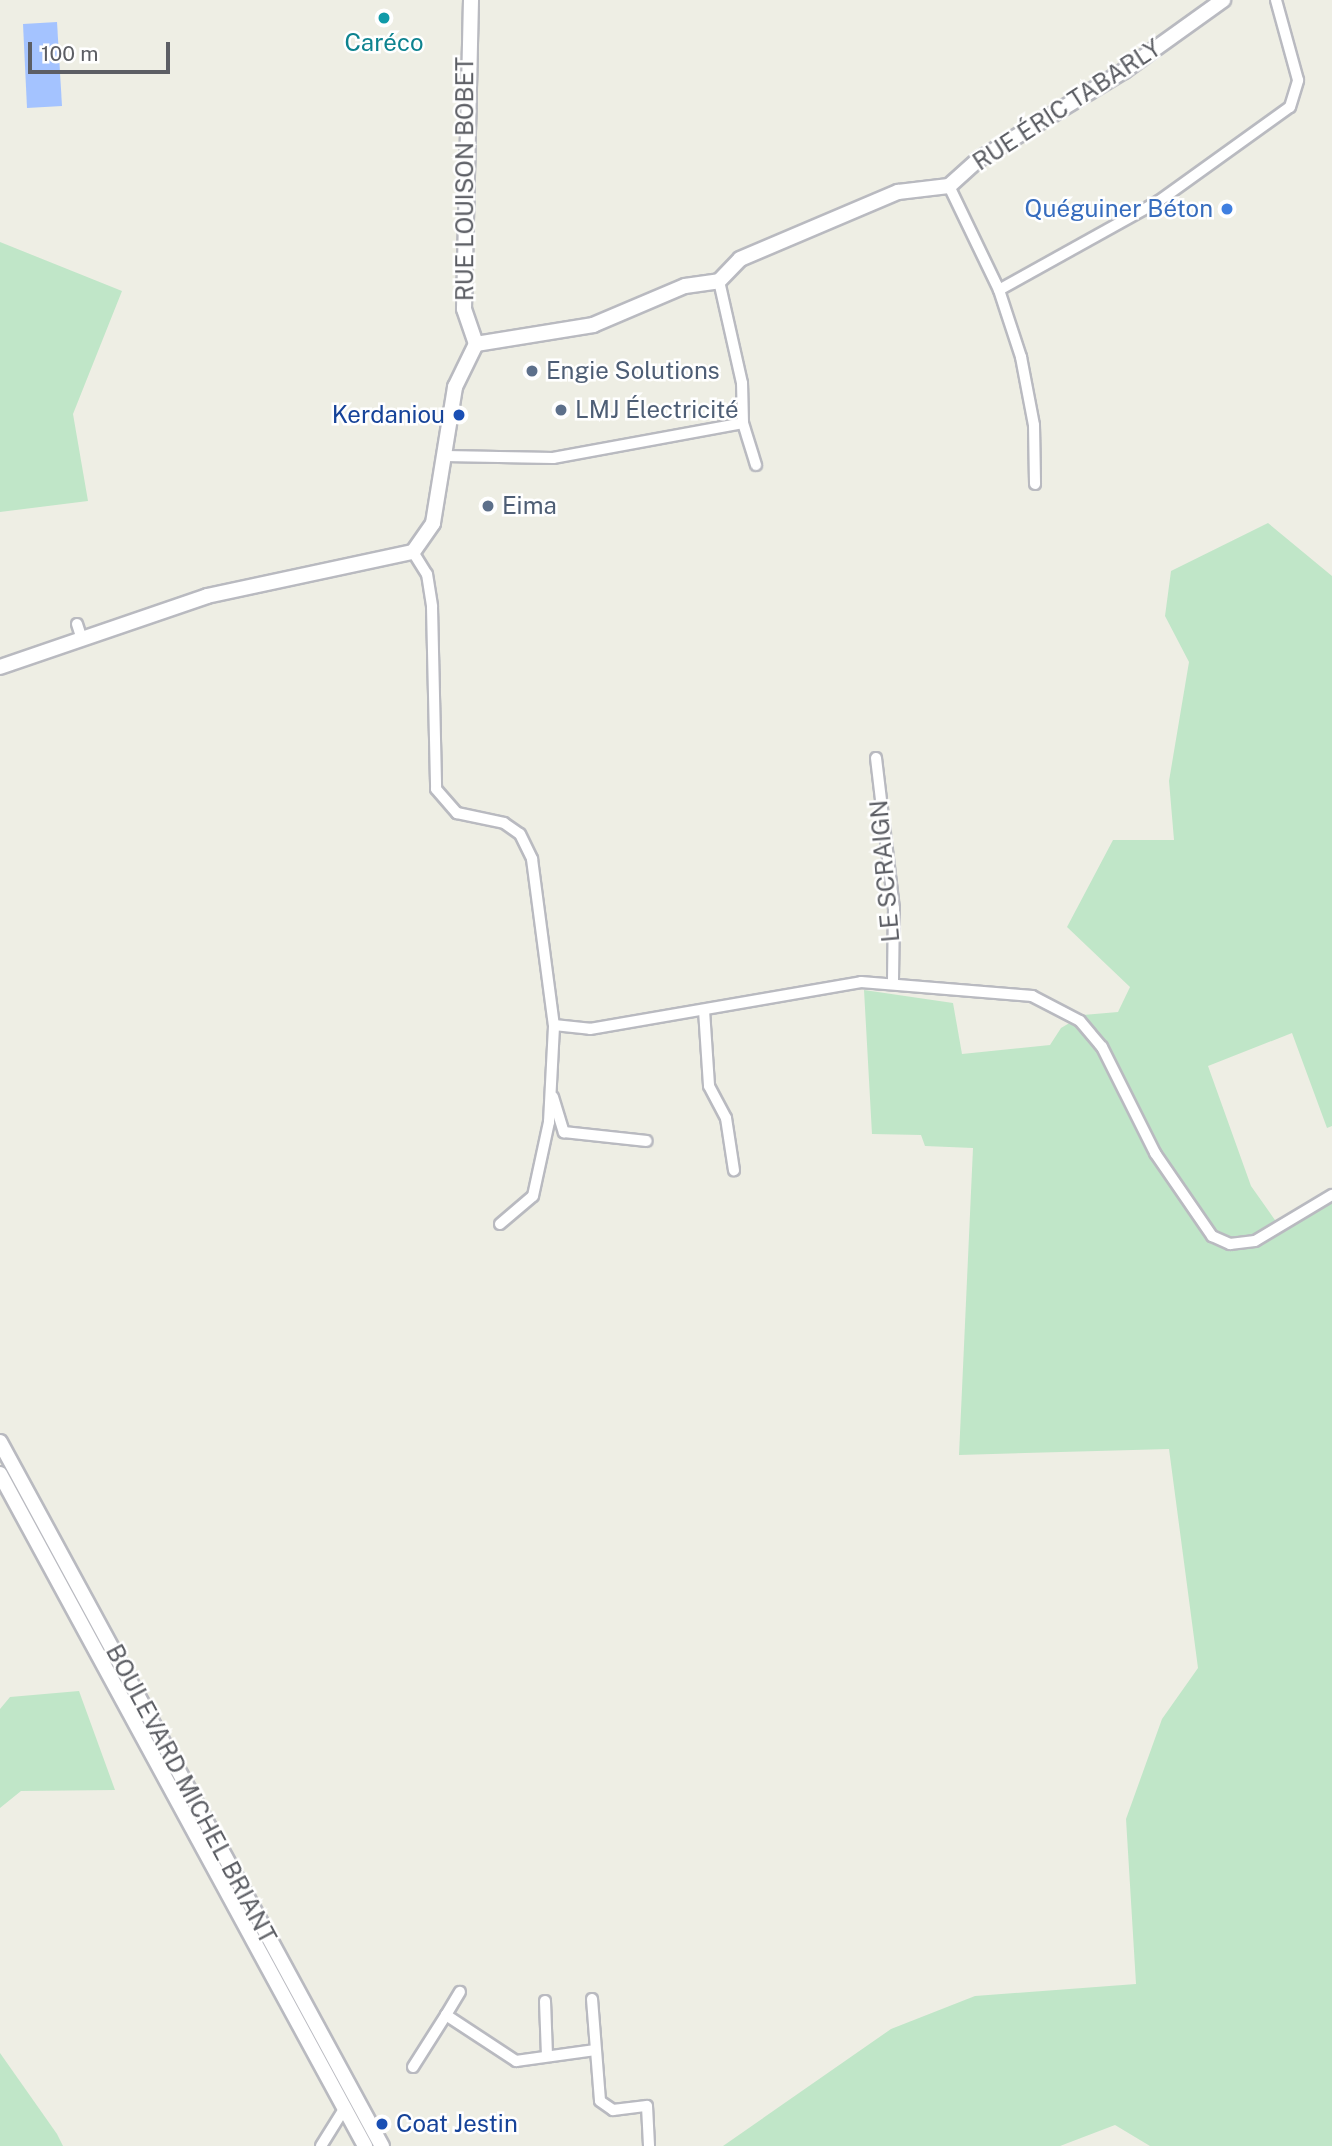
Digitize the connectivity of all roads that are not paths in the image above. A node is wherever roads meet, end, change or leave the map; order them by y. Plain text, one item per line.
1 (471, 0) edge
2 (1223, 0) edge
3 (1276, 0) edge
4 (949, 186) junction
5 (719, 281) junction
6 (999, 290) junction
7 (476, 344) junction
8 (743, 423) junction
9 (444, 456) junction
10 (756, 465) dead end
11 (1035, 484) dead end
12 (413, 552) junction
13 (77, 624) dead end
14 (82, 639) junction
15 (0, 667) edge
16 (876, 758) dead end
17 (892, 984) junction
18 (704, 1010) junction
19 (554, 1025) junction
20 (550, 1091) junction
21 (647, 1142) dead end
22 (734, 1170) dead end
23 (1332, 1195) edge
24 (500, 1224) dead end
25 (0, 1443) edge
26 (0, 1474) edge
27 (257, 1933) junction
28 (460, 1992) dead end
29 (592, 1999) dead end
30 (545, 2001) dead end
31 (446, 2015) junction
32 (596, 2050) junction
33 (547, 2055) junction
34 (413, 2067) dead end
35 (344, 2109) junction
36 (321, 2146) edge
37 (365, 2146) edge
38 (382, 2146) edge
39 (649, 2146) edge

1 - 7 street, RUE LOUISON BOBET
2 - 4 street, RUE ÉRIC TABARLY
3 - 6 street
4 - 5 street, RUE ÉRIC TABARLY
4 - 6 street
5 - 7 street
5 - 8 street
6 - 11 street
7 - 9 street
8 - 9 street
8 - 10 street
9 - 12 street
12 - 14 street
12 - 19 street
13 - 14 street
14 - 15 street
16 - 17 street, LE SCRAIGN
17 - 18 street
17 - 23 street
18 - 19 street
18 - 22 street
19 - 20 street
20 - 21 street
20 - 24 street
25 - 27 street, BOULEVARD MICHEL BRIANT
26 - 27 street, BOULEVARD MICHEL BRIANT
27 - 35 street, BOULEVARD MICHEL BRIANT
27 - 38 street, BOULEVARD MICHEL BRIANT
28 - 31 street
29 - 32 street
30 - 33 street
31 - 33 street
31 - 34 street
32 - 33 street
32 - 39 street
35 - 36 street
35 - 37 street, BOULEVARD MICHEL BRIANT

